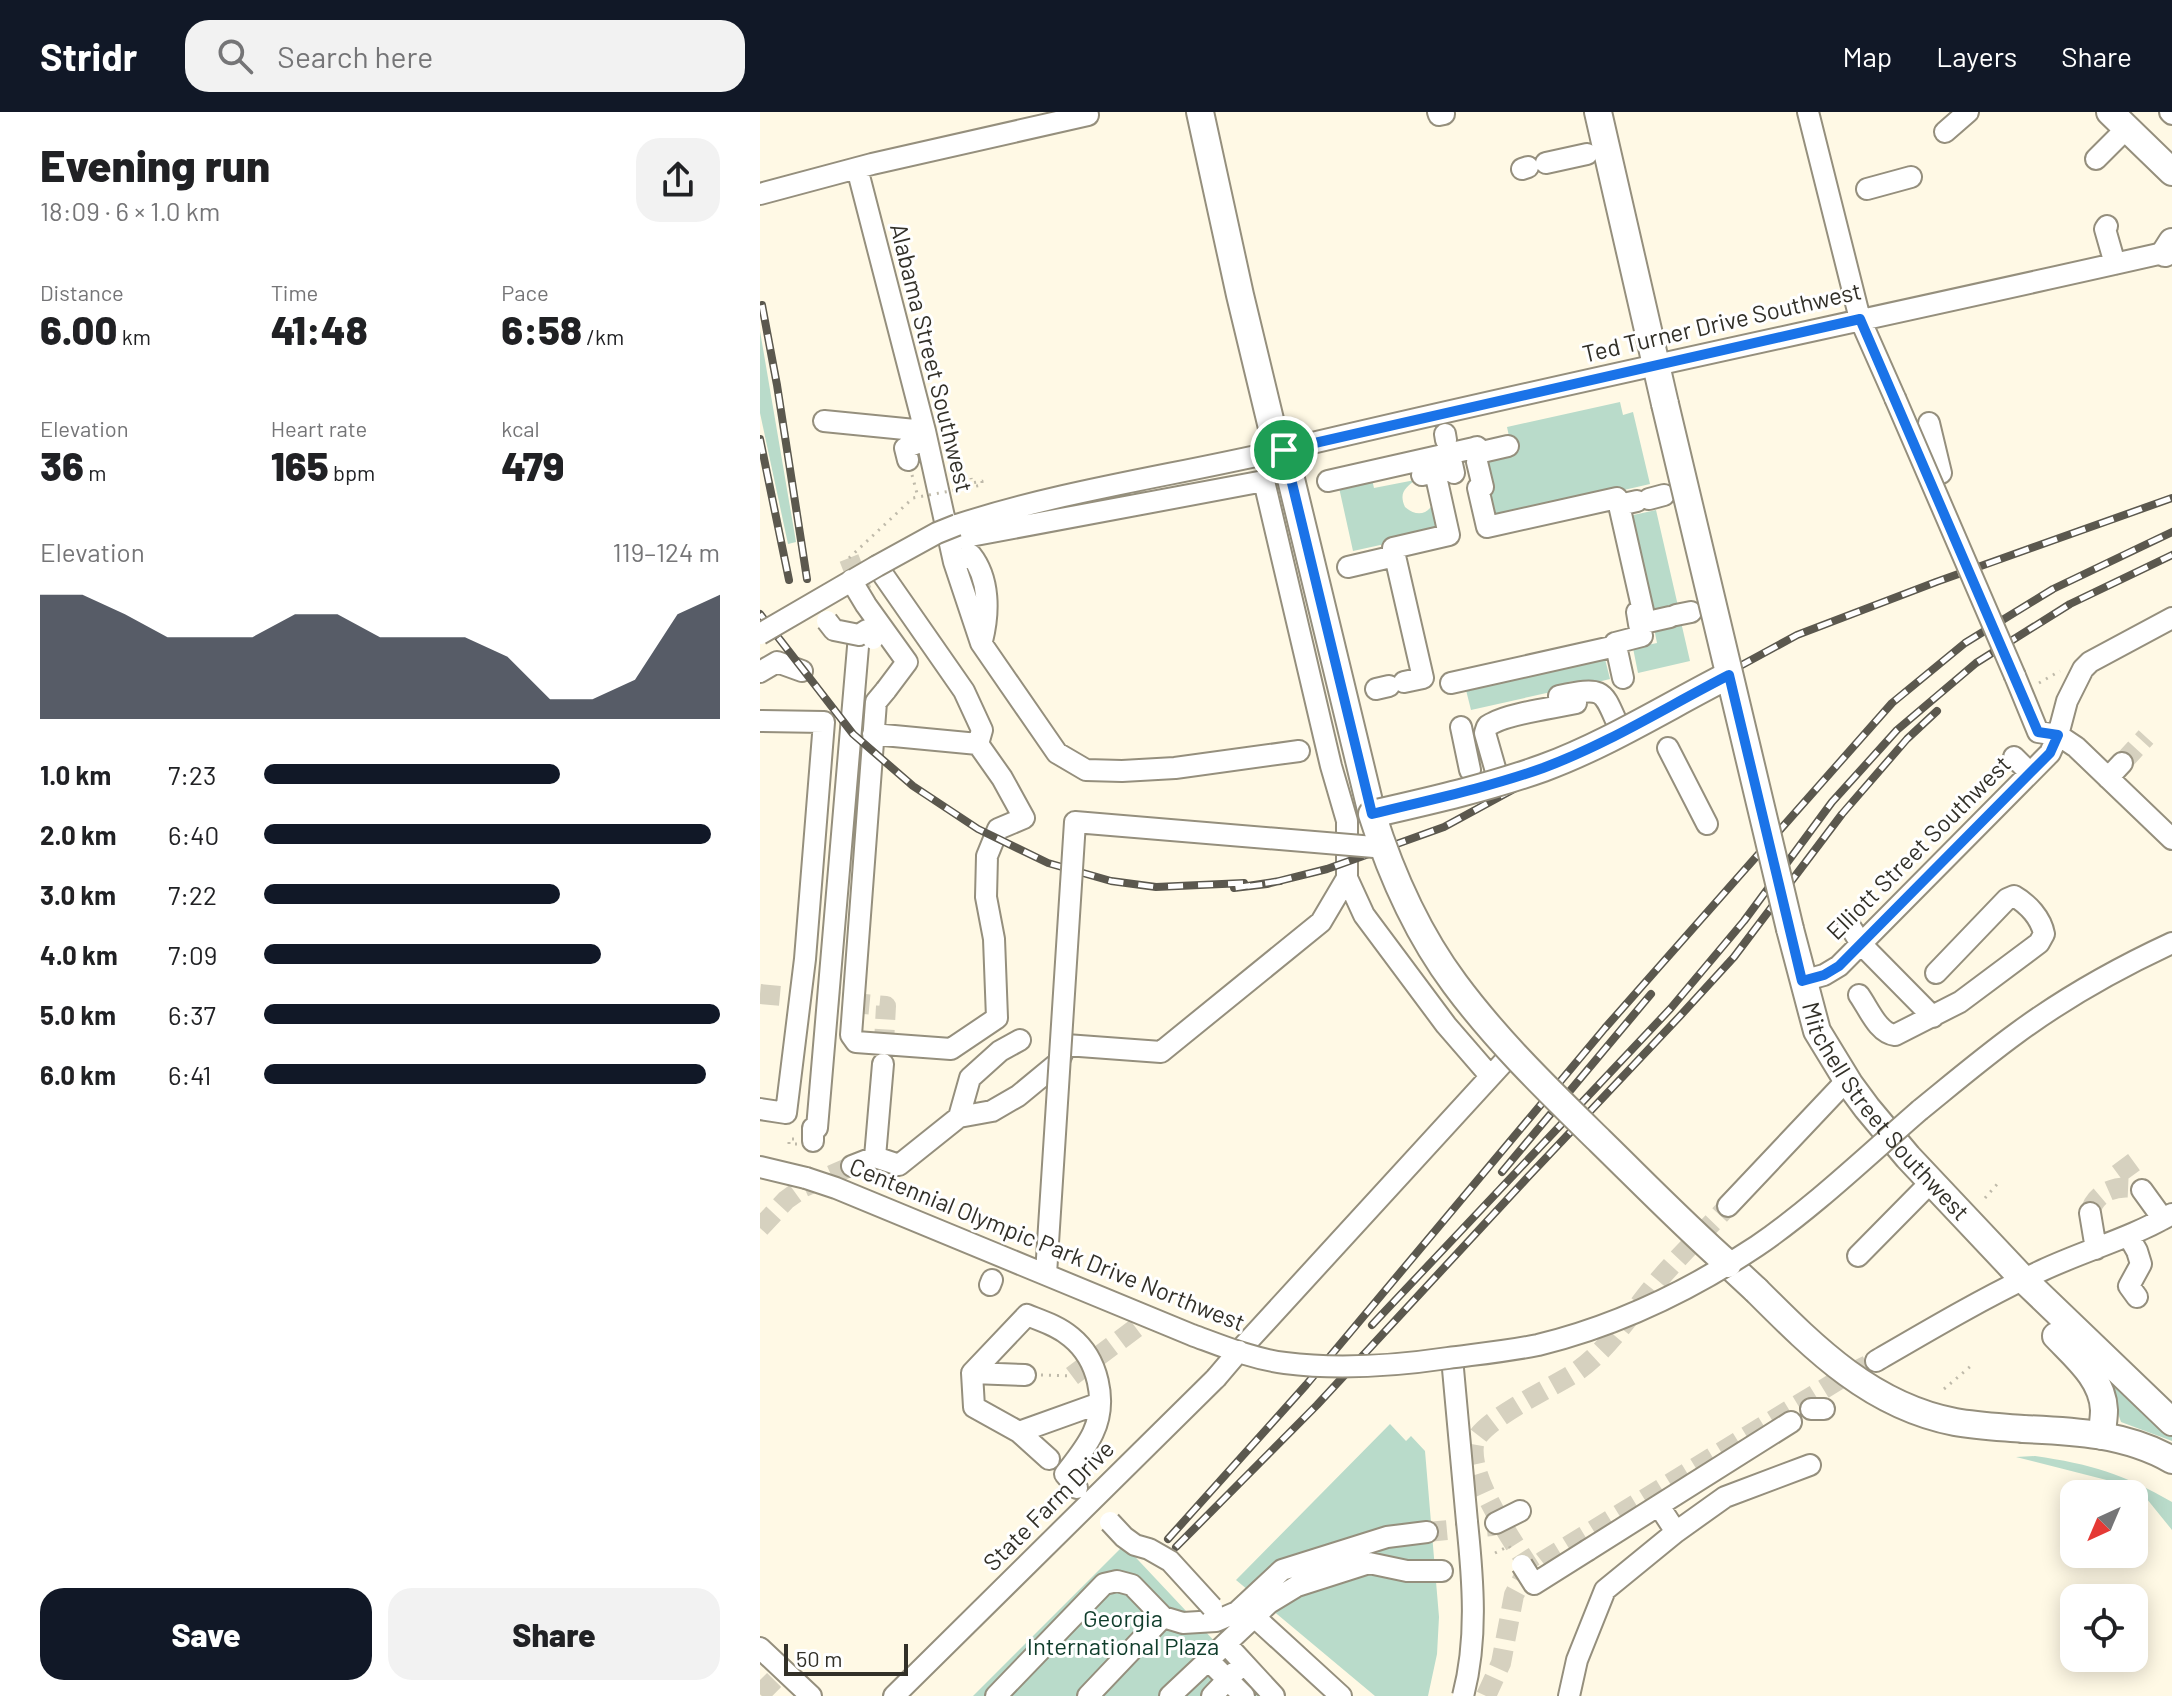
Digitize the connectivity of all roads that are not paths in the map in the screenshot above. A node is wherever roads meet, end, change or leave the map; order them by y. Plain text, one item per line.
1 (1200, 112) edge
2 (1598, 112) edge
3 (1808, 112) edge
4 (1968, 112) edge
5 (1088, 115) dead end
6 (2119, 120) edge
7 (1945, 132) dead end
8 (1587, 154) dead end
9 (2096, 159) dead end
10 (1532, 166) dead end
11 (857, 168) junction
12 (2172, 171) edge
13 (1911, 177) dead end
14 (1867, 189) dead end
15 (762, 193) edge
16 (2107, 226) dead end
17 (2170, 249) edge
18 (2115, 264) junction
19 (1860, 319) junction
20 (1655, 365) junction
21 (824, 421) dead end
22 (1929, 423) dead end
23 (916, 445) junction
24 (1508, 446) dead end
25 (1284, 450) junction
26 (1476, 457) junction
27 (1443, 460) junction
28 (1941, 473) dead end
29 (1328, 481) dead end
30 (949, 540) junction
31 (1395, 556) junction
32 (877, 566) junction
33 (1348, 567) dead end
34 (851, 580) junction
35 (1679, 615) dead end
36 (2172, 618) edge
37 (827, 621) dead end
38 (1639, 624) junction
39 (760, 634) edge
40 (1616, 646) junction
41 (802, 671) dead end
42 (760, 672) edge
43 (1729, 675) junction
44 (1623, 678) dead end
45 (1576, 703) dead end
46 (1512, 706) dead end
47 (760, 721) edge
48 (1461, 727) dead end
49 (1621, 732) junction
50 (873, 734) junction
51 (2058, 735) junction
52 (978, 744) junction
53 (1668, 748) dead end
54 (1299, 751) dead end
55 (2014, 757) dead end
56 (871, 765) junction
57 (820, 767) junction
58 (847, 768) junction
59 (1470, 770) dead end
60 (2030, 773) junction
61 (1499, 782) junction
62 (1372, 814) junction
63 (1707, 824) dead end
64 (2172, 839) edge
65 (1386, 848) dead end
66 (1347, 878) junction
67 (1848, 923) dead end
68 (2172, 943) edge
69 (1861, 944) junction
70 (805, 959) junction
71 (830, 962) junction
72 (856, 963) junction
73 (1936, 973) dead end
74 (1802, 981) junction
75 (1859, 995) dead end
76 (1933, 1017) junction
77 (1020, 1040) dead end
78 (1512, 1053) junction
79 (883, 1064) tunnel mouth
80 (1485, 1070) dead end
81 (1847, 1080) junction
82 (760, 1109) edge
83 (959, 1117) junction
84 (813, 1141) dead end
85 (875, 1157) junction
86 (852, 1166) tunnel mouth
87 (760, 1167) edge
88 (1931, 1182) junction
89 (2142, 1190) dead end
90 (1728, 1206) tunnel mouth
91 (2090, 1213) dead end
92 (2167, 1217) edge
93 (2129, 1237) junction
94 (2096, 1249) junction
95 (1858, 1256) dead end
96 (1728, 1264) junction
97 (1046, 1274) junction
98 (2024, 1280) junction
99 (2137, 1297) dead end
100 (1239, 1351) junction
101 (1452, 1358) junction
102 (1876, 1361) tunnel mouth
103 (972, 1373) junction
104 (1025, 1375) road end
105 (1100, 1403) junction
106 (1791, 1422) dead end
107 (2172, 1422) edge
108 (1019, 1432) junction
109 (2102, 1436) junction
110 (1049, 1459) dead end
111 (2172, 1460) edge
112 (1810, 1465) dead end
113 (1077, 1488) dead end
114 (1659, 1506) junction
115 (1520, 1511) dead end
116 (1110, 1522) dead end
117 (1496, 1523) tunnel mouth
118 (1427, 1532) tunnel mouth
119 (1676, 1532) junction
120 (1522, 1565) tunnel mouth
121 (1442, 1571) dead end
122 (1212, 1607) dead end
123 (1163, 1617) junction
124 (1259, 1621) dead end
125 (1226, 1644) junction
126 (760, 1648) edge
127 (1208, 1660) junction
128 (1244, 1664) junction
129 (1228, 1680) junction
130 (811, 1696) edge
131 (894, 1696) edge
132 (996, 1696) edge
133 (1088, 1696) edge
134 (1170, 1696) edge
135 (1212, 1696) edge
136 (1244, 1696) edge
137 (1274, 1696) edge
138 (1341, 1696) edge
139 (1463, 1696) edge
140 (1569, 1696) edge

1 - 25 main road
2 - 20 main road, Mitchell Street Southwest
3 - 19 street
4 - 7 street
5 - 11 street
6 - 9 street
6 - 12 main road
8 - 10 street
11 - 15 street
11 - 23 street, Alabama Street Southwest
13 - 14 street
16 - 18 street
17 - 18 street, Ted Turner Drive Southwest
18 - 19 street, Ted Turner Drive Southwest
19 - 20 street, Ted Turner Drive Southwest
19 - 51 street, bridge
20 - 25 street, Ted Turner Drive Southwest
20 - 43 main road, Mitchell Street Southwest, bridge
21 - 23 street
22 - 28 street
23 - 30 street, Alabama Street Southwest
24 - 26 street
25 - 32 street, Ted Turner Drive Southwest, bridge
25 - 62 main road
26 - 27 street
26 - 38 street
27 - 29 street
27 - 31 street
30 - 54 street, Alabama Street Southwest
30 - 66 street
31 - 33 street
31 - 40 street
32 - 34 street, Ted Turner Drive Southwest, bridge
32 - 52 street
34 - 39 street, Ted Turner Drive Southwest, bridge
34 - 50 street, bridge
35 - 38 street
36 - 51 street, Elliott Street Southwest
37 - 58 street, bridge
38 - 40 street
40 - 44 street
41 - 42 street
43 - 49 main road, bridge
43 - 74 main road, Mitchell Street Southwest, bridge
45 - 61 street
46 - 49 street
47 - 57 street
48 - 59 street
49 - 61 main road, bridge
50 - 52 street
50 - 56 street
51 - 60 street, Elliott Street Southwest
51 - 64 street
52 - 72 street
53 - 63 street
55 - 60 street
56 - 58 street
56 - 72 street
57 - 58 street
57 - 70 street
58 - 71 street
60 - 69 street, Elliott Street Southwest
61 - 62 main road, bridge
62 - 78 main road, bridge
65 - 97 street, bridge
66 - 80 street
66 - 83 street
67 - 69 street
68 - 96 street, Centennial Olympic Park Drive Northwest, bridge
69 - 74 street, Elliott Street Southwest
69 - 76 street
70 - 71 street
70 - 82 street
71 - 72 street
71 - 84 street
73 - 76 street
74 - 81 main road, Mitchell Street Southwest
75 - 76 street
77 - 83 street
78 - 96 main road, bridge
78 - 100 street, State Farm Drive
79 - 85 street
81 - 88 main road, Mitchell Street Southwest
81 - 90 street
83 - 85 street
85 - 86 street
87 - 97 street, Centennial Olympic Park Drive Northwest, bridge
88 - 95 street
88 - 98 main road, Mitchell Street Southwest
89 - 92 street
91 - 94 street
92 - 93 street
93 - 94 street
93 - 99 street
94 - 98 street
96 - 101 street, Centennial Olympic Park Drive Northwest, bridge
96 - 109 main road, bridge
97 - 100 street, Centennial Olympic Park Drive Northwest, bridge
98 - 102 street
98 - 107 main road, Mitchell Street Southwest
98 - 109 main road
100 - 101 street, Centennial Olympic Park Drive Northwest, bridge
100 - 131 street, State Farm Drive, bridge
101 - 139 street, bridge
103 - 104 street
103 - 105 street
103 - 108 street
105 - 108 street
105 - 113 street
106 - 114 street
108 - 110 street
109 - 111 main road
112 - 119 street
114 - 119 street
114 - 120 street, bridge
115 - 117 street
116 - 122 street, bridge
118 - 123 street
119 - 140 street
121 - 125 street
123 - 132 street
123 - 133 street
124 - 138 street
125 - 127 street
125 - 128 street
126 - 130 street
127 - 129 street
127 - 134 street
128 - 129 street
128 - 137 street
129 - 135 street
129 - 136 street

